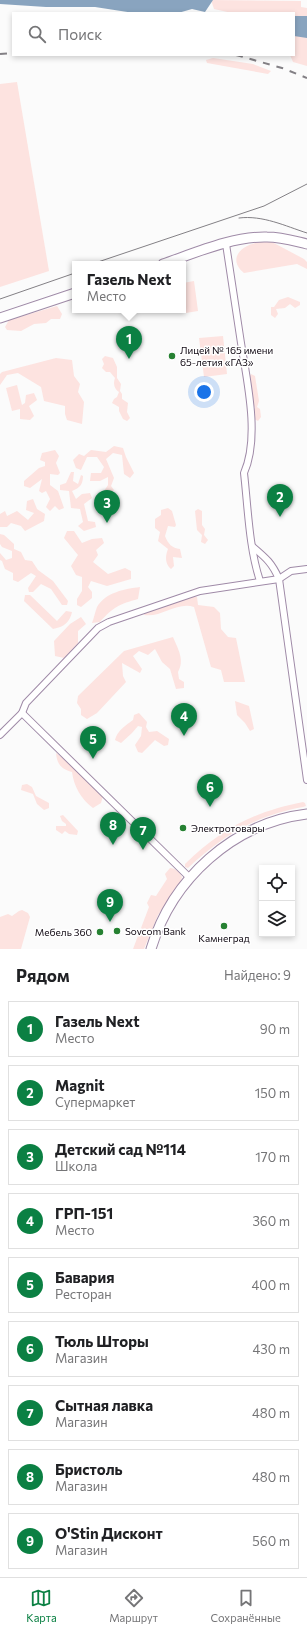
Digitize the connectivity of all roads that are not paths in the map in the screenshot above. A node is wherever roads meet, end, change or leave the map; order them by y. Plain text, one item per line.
1 (226, 244) junction
2 (307, 244) edge
3 (172, 261) edge
4 (72, 294) edge
5 (0, 318) edge
6 (253, 547) junction
7 (307, 569) edge
8 (279, 579) junction
9 (260, 581) junction
10 (22, 713) junction
11 (0, 735) edge
12 (307, 780) edge
13 (307, 814) edge
14 (189, 877) junction
15 (151, 949) edge

1 - 2 street
1 - 3 street
1 - 6 street
4 - 5 street
6 - 8 street
6 - 9 street
7 - 8 street
8 - 9 street
8 - 12 street
9 - 10 street
10 - 11 street
10 - 14 street
13 - 14 street
14 - 15 street

